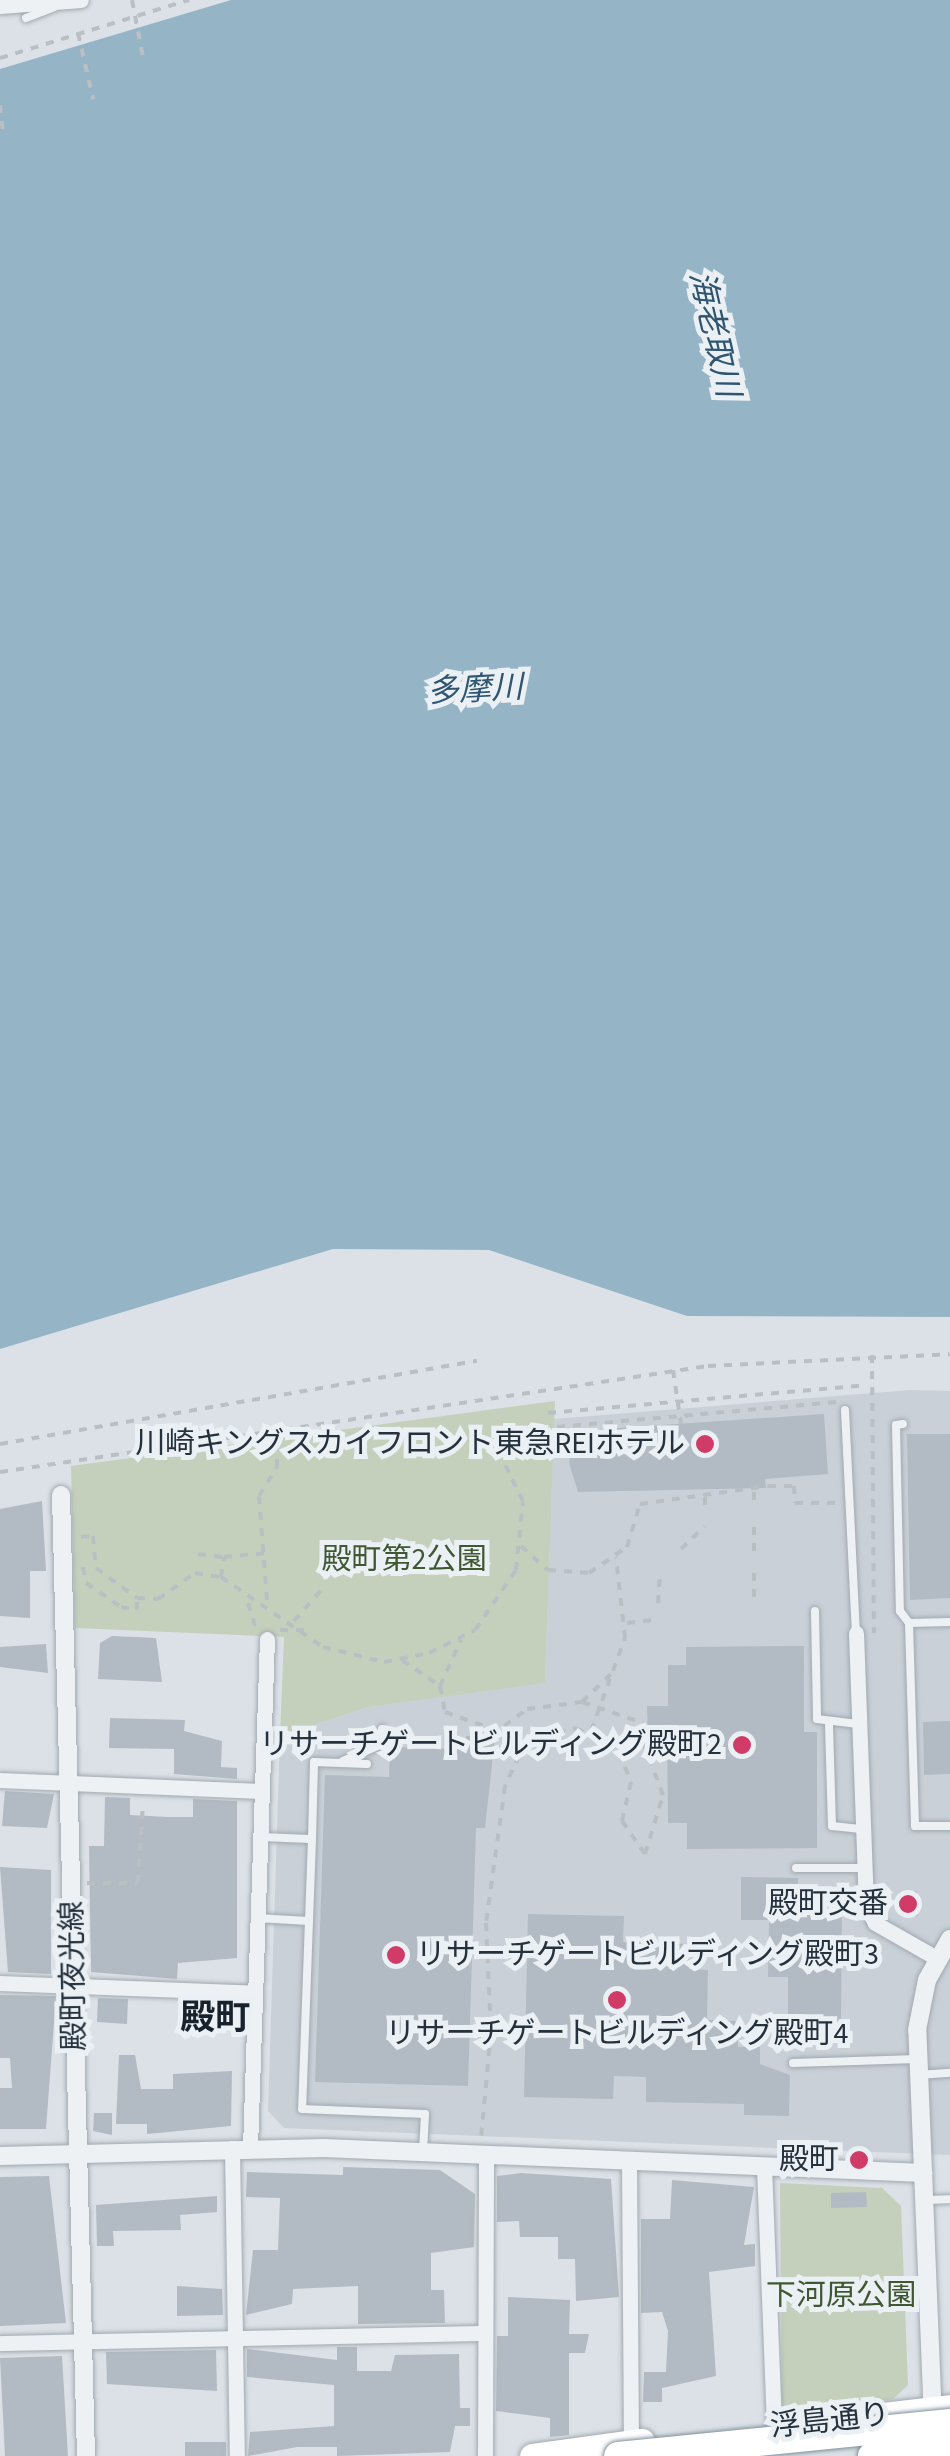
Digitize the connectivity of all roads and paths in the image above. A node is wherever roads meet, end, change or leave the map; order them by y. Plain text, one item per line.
1 (80, 0) edge
2 (129, 0) edge
3 (189, 0) edge
4 (57, 4) junction
5 (0, 6) edge
6 (136, 16) junction
7 (26, 18) dead end
8 (43, 26) dead end
9 (78, 33) junction
10 (48, 42) junction
11 (0, 58) edge
12 (143, 58) dead end
13 (93, 99) dead end
14 (0, 105) edge
15 (4, 133) dead end
16 (950, 1354) edge
17 (872, 1355) junction
18 (477, 1361) dead end
19 (674, 1370) junction
20 (866, 1385) junction
21 (677, 1399) junction
22 (846, 1406) joint
23 (548, 1413) dead end
24 (680, 1415) junction
25 (680, 1424) dead end
26 (903, 1424) dead end
27 (277, 1426) junction
28 (558, 1427) dead end
29 (492, 1438) dead end
30 (0, 1444) edge
31 (0, 1472) edge
32 (754, 1492) junction
33 (61, 1495) dead end
34 (705, 1497) junction
35 (837, 1503) dead end
36 (861, 1504) dead end
37 (870, 1504) junction
38 (705, 1508) dead end
39 (754, 1508) dead end
40 (705, 1526) dead end
41 (754, 1526) dead end
42 (93, 1536) dead end
43 (521, 1546) junction
44 (681, 1550) dead end
45 (269, 1553) junction
46 (198, 1554) dead end
47 (64, 1555) junction
48 (224, 1557) junction
49 (754, 1557) dead end
50 (616, 1558) junction
51 (660, 1571) dead end
52 (754, 1573) dead end
53 (221, 1577) junction
54 (322, 1589) dead end
55 (136, 1598) junction
56 (267, 1602) junction
57 (658, 1603) dead end
58 (754, 1604) dead end
59 (815, 1611) dead end
60 (658, 1619) dead end
61 (294, 1621) junction
62 (950, 1622) edge
63 (626, 1623) junction
64 (910, 1623) junction
65 (856, 1634) joint
66 (461, 1639) junction
67 (267, 1640) dead end
68 (875, 1654) dead end
69 (402, 1660) junction
70 (615, 1672) junction
71 (440, 1686) junction
72 (582, 1702) junction
73 (602, 1707) junction
74 (636, 1722) junction
75 (643, 1722) dead end
76 (859, 1724) junction
77 (829, 1725) junction
78 (504, 1726) junction
79 (382, 1728) dead end
80 (590, 1731) junction
81 (526, 1741) junction
82 (339, 1762) junction
83 (367, 1764) dead end
84 (0, 1780) edge
85 (70, 1783) junction
86 (144, 1787) junction
87 (261, 1791) junction
88 (950, 1826) edge
89 (863, 1829) junction
90 (260, 1837) junction
91 (312, 1838) junction
92 (796, 1868) dead end
93 (865, 1868) junction
94 (72, 1883) junction
95 (257, 1918) junction
96 (309, 1921) junction
97 (950, 1939) edge
98 (938, 1958) junction
99 (0, 1983) edge
100 (73, 1984) junction
101 (255, 1993) junction
102 (793, 2063) dead end
103 (918, 2067) junction
104 (950, 2073) edge
105 (241, 2148) junction
106 (483, 2149) junction
107 (423, 2152) junction
108 (77, 2154) junction
109 (0, 2156) edge
110 (629, 2161) junction
111 (764, 2166) junction
112 (924, 2173) junction
113 (950, 2199) edge
114 (926, 2200) junction
115 (484, 2333) junction
116 (236, 2339) junction
117 (82, 2340) junction
118 (0, 2343) edge
119 (944, 2413) edge
120 (774, 2427) junction
121 (624, 2449) edge
122 (950, 2449) edge
123 (566, 2454) edge
124 (86, 2456) edge
125 (236, 2456) edge
126 (485, 2456) edge
127 (532, 2456) edge
128 (872, 2456) edge
129 (935, 2456) edge

1 - 4 street
2 - 6 path
3 - 6 path
4 - 5 street
4 - 7 lane
6 - 9 path
6 - 12 path
8 - 10 path
9 - 10 path
9 - 13 path
10 - 11 path
14 - 15 path
16 - 17 path
17 - 19 path
17 - 20 path
18 - 30 path
19 - 21 path
19 - 27 path
20 - 21 path
20 - 37 path
21 - 23 path
21 - 24 path
22 - 24 path
22 - 65 lane
24 - 25 path
24 - 28 path
26 - 64 lane
27 - 31 path
27 - 45 path
29 - 43 path
32 - 34 path
32 - 35 path
32 - 39 path
33 - 47 street, 殿町夜光線
34 - 38 path
34 - 50 path
36 - 37 path
37 - 68 path
40 - 44 path
41 - 49 path
42 - 55 path
43 - 50 path
43 - 66 path
45 - 48 path
45 - 56 path
46 - 48 path
47 - 55 path
47 - 85 street, 殿町夜光線
48 - 53 path
50 - 63 path
51 - 57 path
52 - 58 path
53 - 55 path
53 - 56 path
54 - 61 path
56 - 61 path
59 - 77 lane
60 - 63 path
61 - 69 path
62 - 64 lane
63 - 70 path
64 - 88 lane
65 - 76 street
66 - 69 path
66 - 71 path
67 - 87 street
69 - 71 path
70 - 72 path
70 - 73 path
71 - 78 path
72 - 73 path
72 - 78 path
73 - 74 path
73 - 80 path
74 - 75 path
74 - 80 path
76 - 77 lane
76 - 89 street
77 - 89 lane
78 - 81 path
79 - 82 lane
80 - 81 path
81 - 106 path
82 - 83 lane
82 - 91 lane
84 - 85 street
85 - 86 street
85 - 94 street, 殿町夜光線
86 - 87 street
86 - 94 path
87 - 90 street
89 - 93 street
90 - 91 lane
90 - 95 street
91 - 96 lane
92 - 93 lane
93 - 98 street
94 - 100 street, 殿町夜光線
95 - 96 lane
95 - 101 street
96 - 107 lane
97 - 98 street
98 - 103 street
99 - 100 street
100 - 101 street
100 - 108 street, 殿町夜光線
101 - 105 street
102 - 103 lane
103 - 104 lane
103 - 112 street
105 - 107 street
105 - 108 street
105 - 116 street
106 - 107 street
106 - 110 street
106 - 115 street
108 - 109 street
108 - 117 street, 殿町夜光線
110 - 111 street
110 - 121 street
111 - 112 street
111 - 120 street
112 - 114 street
113 - 114 lane
114 - 119 street
115 - 116 street
115 - 126 street
116 - 117 street
116 - 125 street
117 - 118 street
117 - 124 street, 殿町夜光線
119 - 120 highway, 浮島通り
119 - 121 highway, bridge
119 - 129 street
120 - 121 highway, 浮島通り
121 - 123 highway, 浮島通り
122 - 128 highway, bridge
123 - 127 highway, 浮島通り

